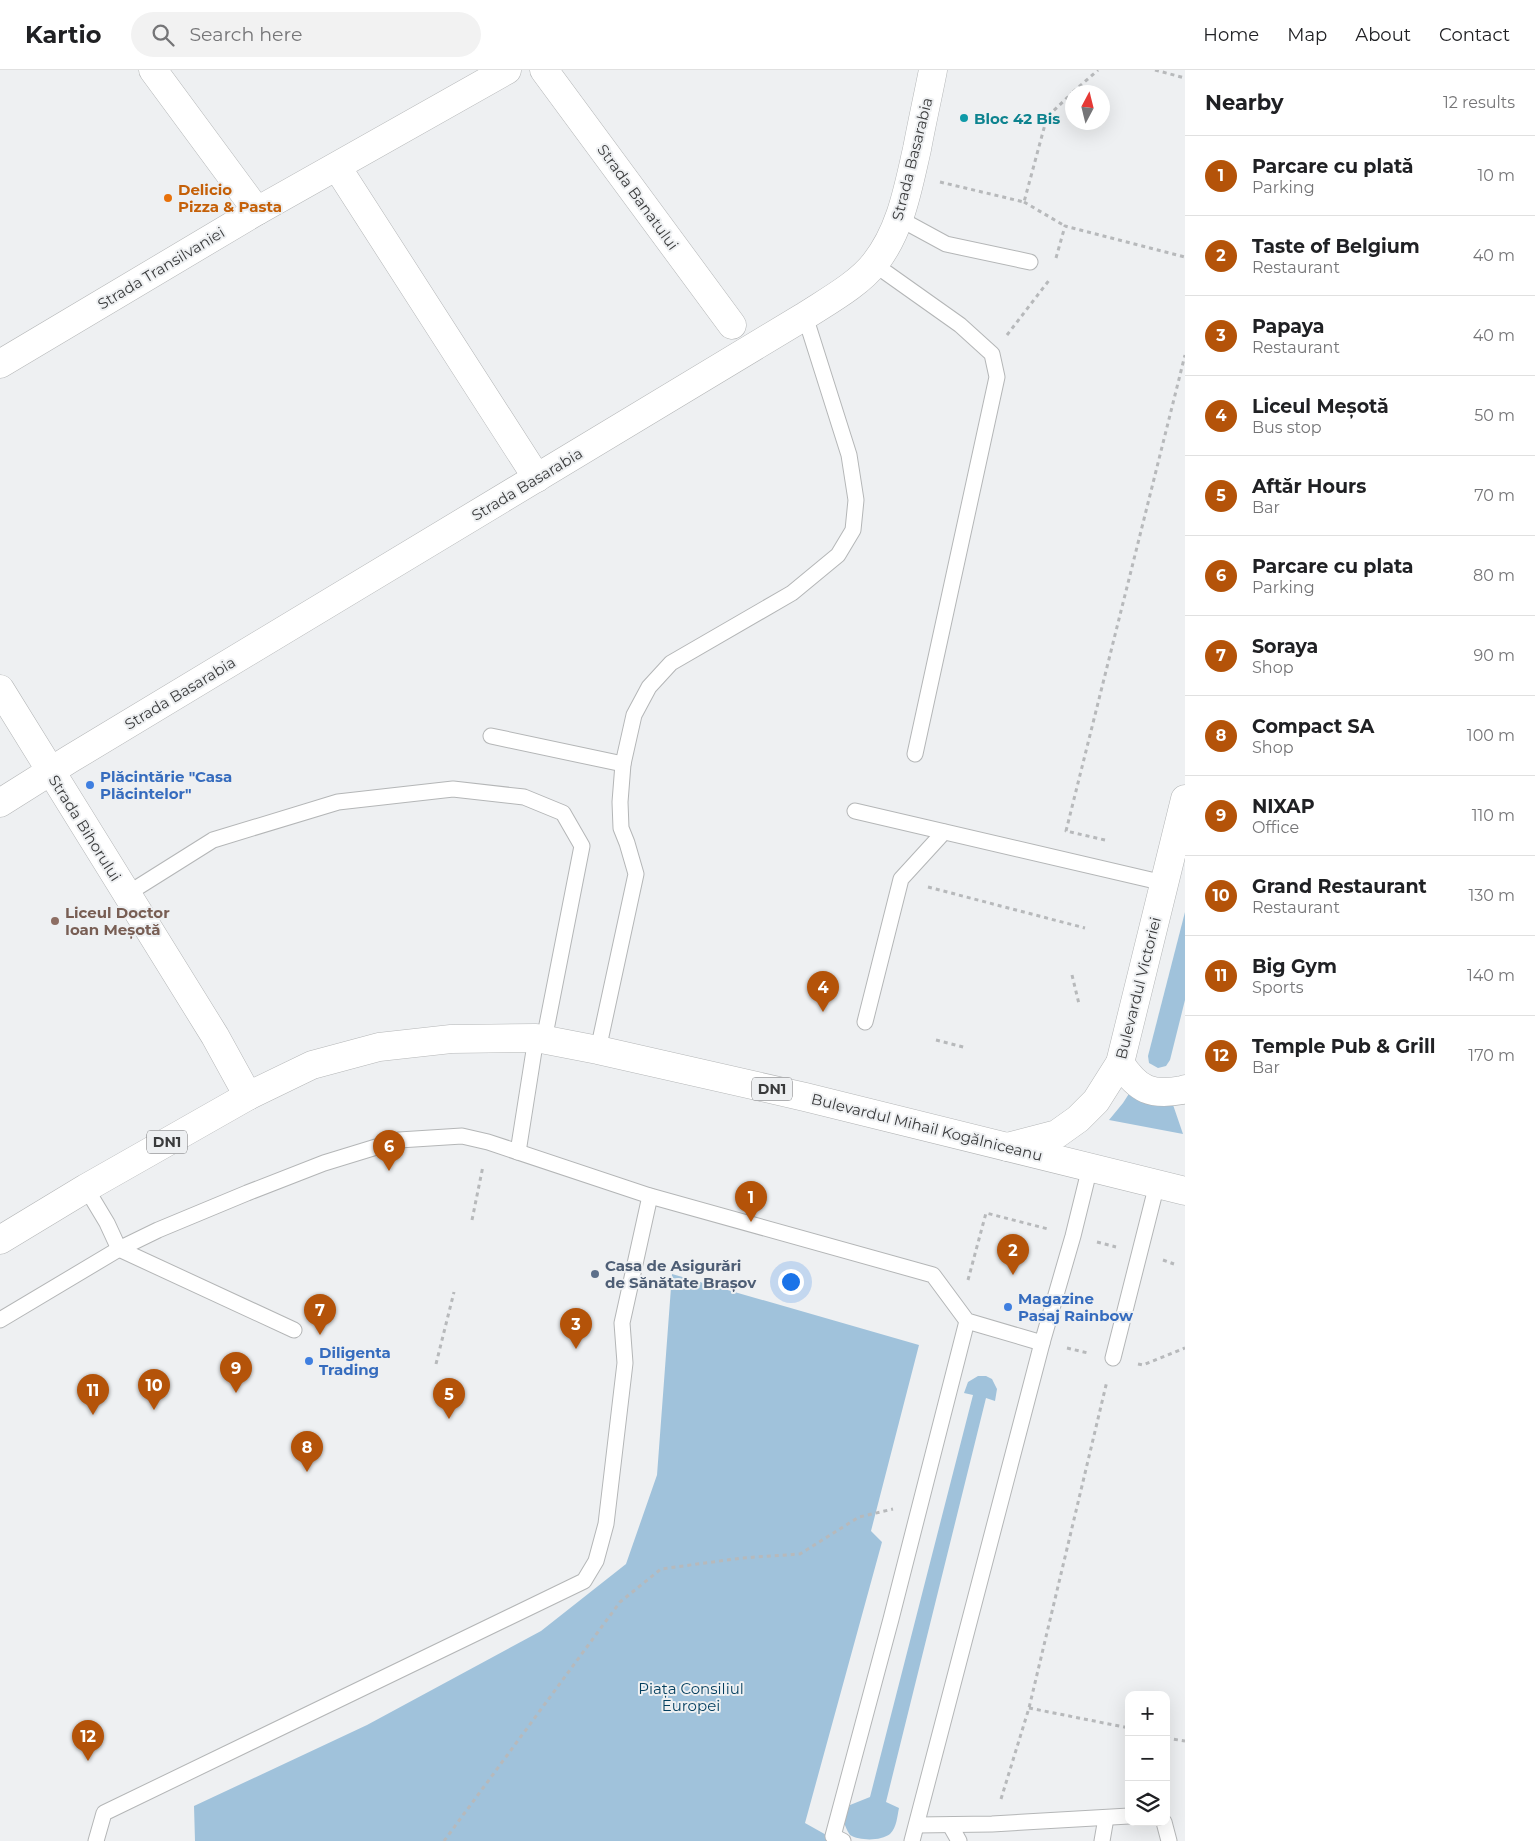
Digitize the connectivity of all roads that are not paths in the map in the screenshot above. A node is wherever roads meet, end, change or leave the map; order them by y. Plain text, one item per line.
1 (153, 70) edge
2 (507, 70) edge
3 (544, 70) edge
4 (933, 70) edge
5 (337, 167) junction
6 (257, 211) junction
7 (900, 219) junction
8 (1030, 262) dead end
9 (874, 264) junction
10 (805, 316) junction
11 (732, 325) dead end
12 (0, 364) edge
13 (538, 478) junction
14 (0, 689) edge
15 (491, 736) dead end
16 (915, 754) dead end
17 (623, 764) junction
18 (50, 771) junction
19 (1185, 800) edge
20 (0, 803) edge
21 (854, 811) dead end
22 (944, 832) junction
23 (1164, 883) junction
24 (127, 894) junction
25 (865, 1022) dead end
26 (540, 1039) junction
27 (598, 1050) junction
28 (1120, 1062) junction
29 (1185, 1088) edge
30 (248, 1096) junction
31 (1007, 1147) junction
32 (518, 1152) junction
33 (1090, 1167) junction
34 (1157, 1184) junction
35 (86, 1188) junction
36 (1185, 1190) edge
37 (650, 1196) junction
38 (0, 1240) edge
39 (119, 1249) junction
40 (0, 1320) edge
41 (967, 1321) junction
42 (294, 1330) dead end
43 (1042, 1343) junction
44 (1113, 1358) road end
45 (1125, 1816) edge
46 (1106, 1818) junction
47 (917, 1825) junction
48 (950, 1825) junction
49 (1165, 1826) edge
50 (96, 1841) edge
51 (843, 1841) edge
52 (912, 1841) edge
53 (959, 1841) edge
54 (1102, 1841) edge
55 (1169, 1841) edge

1 - 6 street
2 - 5 street, Strada Transilvaniei
3 - 11 street, Strada Banatului
4 - 7 street, Strada Basarabia
5 - 6 street, Strada Transilvaniei
5 - 13 street
6 - 12 street, Strada Transilvaniei
7 - 8 lane
7 - 9 street, Strada Basarabia
9 - 10 street, Strada Basarabia
9 - 16 lane
10 - 13 street, Strada Basarabia
10 - 17 lane
13 - 18 street, Strada Basarabia
14 - 18 street, Strada Bihorului
15 - 17 lane
17 - 27 lane
18 - 20 street, Strada Basarabia
18 - 24 street, Strada Bihorului
19 - 23 street, Bulevardul Victoriei
21 - 22 lane
22 - 23 lane
22 - 25 lane
23 - 28 street, Bulevardul Victoriei
24 - 26 lane
24 - 30 street, Strada Bihorului
26 - 27 street, Bulevardul Mihail Kogălniceanu / DN1
26 - 30 street, Bulevardul Mihail Kogălniceanu / DN1
26 - 32 lane
27 - 31 street, Bulevardul Mihail Kogălniceanu / DN1
28 - 29 street
28 - 31 street, Bulevardul Victoriei
30 - 35 street, Bulevardul Mihail Kogălniceanu / DN1
31 - 33 street, Bulevardul Mihail Kogălniceanu / DN1
32 - 37 lane
32 - 39 lane
33 - 34 street, Bulevardul Mihail Kogălniceanu / DN1
33 - 43 lane
34 - 36 street, Bulevardul Mihail Kogălniceanu / DN1
34 - 44 lane
35 - 38 street, Bulevardul Mihail Kogălniceanu / DN1
35 - 39 lane
37 - 41 lane
37 - 50 lane
39 - 40 lane
39 - 42 lane
41 - 43 lane
41 - 51 lane
43 - 47 lane
45 - 46 lane
46 - 48 lane
46 - 54 lane
47 - 48 lane
47 - 52 lane
48 - 53 lane
49 - 55 lane

